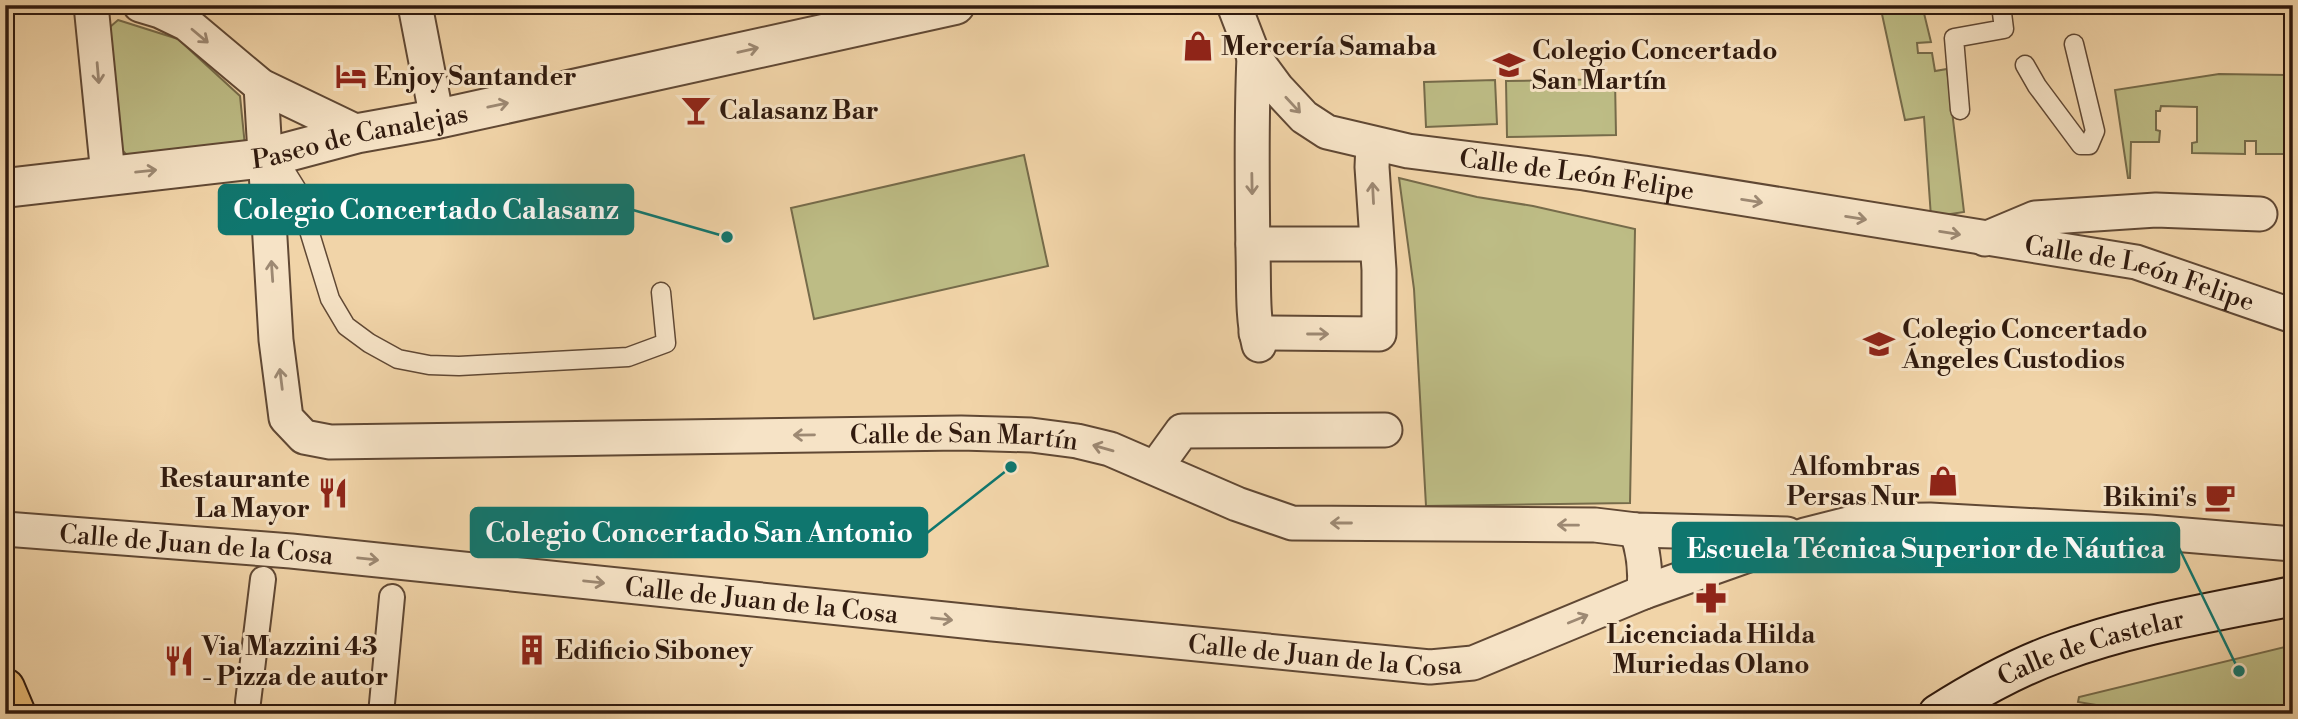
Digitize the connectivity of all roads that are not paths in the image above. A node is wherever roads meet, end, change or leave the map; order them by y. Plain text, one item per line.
1 (91, 5) edge
2 (140, 5) edge
3 (415, 5) edge
4 (955, 5) edge
5 (1234, 5) edge
6 (2001, 5) edge
7 (2074, 44) dead end
8 (1254, 57) junction
9 (2025, 65) dead end
10 (261, 86) junction
11 (1960, 110) dead end
12 (437, 119) junction
13 (359, 133) junction
14 (1373, 144) junction
15 (271, 157) junction
16 (108, 175) junction
17 (5, 188) edge
18 (2260, 214) dead end
19 (1985, 239) junction
20 (1253, 244) junction
21 (1376, 244) junction
22 (661, 292) dead end
23 (2293, 316) edge
24 (1385, 430) dead end
25 (1156, 467) junction
26 (5, 529) edge
27 (1636, 530) junction
28 (1805, 535) junction
29 (2287, 549) edge
30 (262, 579) dead end
31 (1644, 592) junction
32 (2293, 596) edge
33 (392, 597) dead end
34 (5, 688) edge
35 (248, 702) dead end
36 (16, 714) edge
37 (381, 714) edge
38 (1938, 714) edge

1 -> 16 street
2 -> 10 street
3 - 12 street
12 -> 4 street, Paseo de Canalejas
5 - 8 street, Calle de León Felipe
6 - 11 lane
7 - 9 lane
8 -> 14 street, Calle de León Felipe
8 -> 20 street
10 - 13 street
10 - 15 street
12 - 13 street, Paseo de Canalejas
13 - 15 street, Paseo de Canalejas
14 -> 19 street, Calle de León Felipe
21 -> 14 street
16 -> 15 street, Paseo de Canalejas
15 - 22 lane
25 -> 15 street, Calle de San Martín
16 - 17 street, Paseo de Canalejas
18 - 19 street, Calle de León Felipe
19 - 23 street, Calle de León Felipe
20 - 21 street
20 -> 21 street
24 - 25 street
27 -> 25 street, Calle de San Martín
26 -> 31 street, Calle de Juan de la Cosa
27 - 28 street, Calle de San Martín
27 - 31 street
28 - 29 street
28 - 31 street, Calle de Juan de la Cosa
30 - 35 street
32 - 38 street, Calle de Castelar
33 - 37 street
34 - 36 main road

